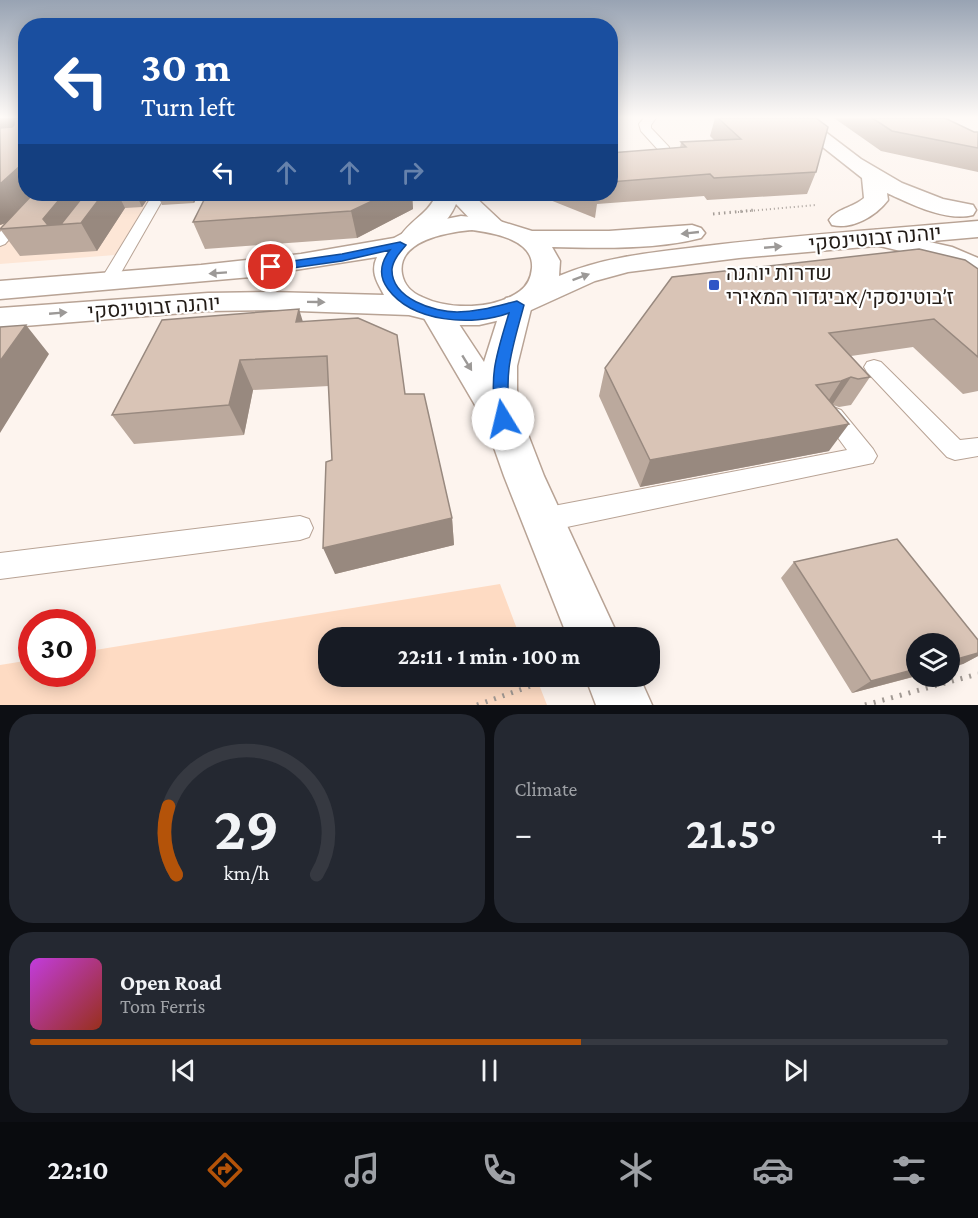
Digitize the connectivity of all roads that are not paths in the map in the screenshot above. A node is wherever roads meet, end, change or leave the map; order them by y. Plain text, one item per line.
1 (838, 151) edge
2 (873, 178) junction
3 (155, 201) edge
4 (446, 201) edge
5 (466, 201) edge
6 (34, 204) edge
7 (973, 216) edge
8 (841, 220) junction
9 (492, 225) junction
10 (526, 238) junction
11 (876, 238) junction
12 (407, 240) junction
13 (0, 242) edge
14 (978, 268) edge
15 (108, 281) junction
16 (0, 290) edge
17 (522, 302) junction
18 (426, 310) junction
19 (0, 318) edge
20 (874, 367) dead end
21 (833, 416) edge
22 (503, 419) junction
23 (978, 447) edge
24 (543, 520) junction
25 (300, 528) dead end
26 (0, 566) edge
27 (589, 627) edge
28 (616, 687) edge
29 (624, 705) edge

1 - 2 street
2 - 7 street
2 - 8 street
3 - 15 lane
4 - 12 street
5 - 9 street
6 - 13 lane
7 - 8 street, יוהנה זבוטינסקי
7 - 11 street, יוהנה זבוטינסקי
8 -> 10 street, יוהנה זבוטינסקי
9 - 10 street
9 - 12 street
10 - 17 street
11 - 14 street
17 -> 11 street, יוהנה זבוטינסקי
12 -> 15 street, יוהנה זבוטינסקי
12 - 18 street
15 - 16 street, יוהנה זבוטינסקי
17 - 18 street
17 - 22 street
19 -> 18 street, יוהנה זבוטינסקי
18 -> 22 street
20 - 23 lane
21 - 24 lane
22 - 24 street
24 - 27 street
25 - 26 lane
28 - 29 street

